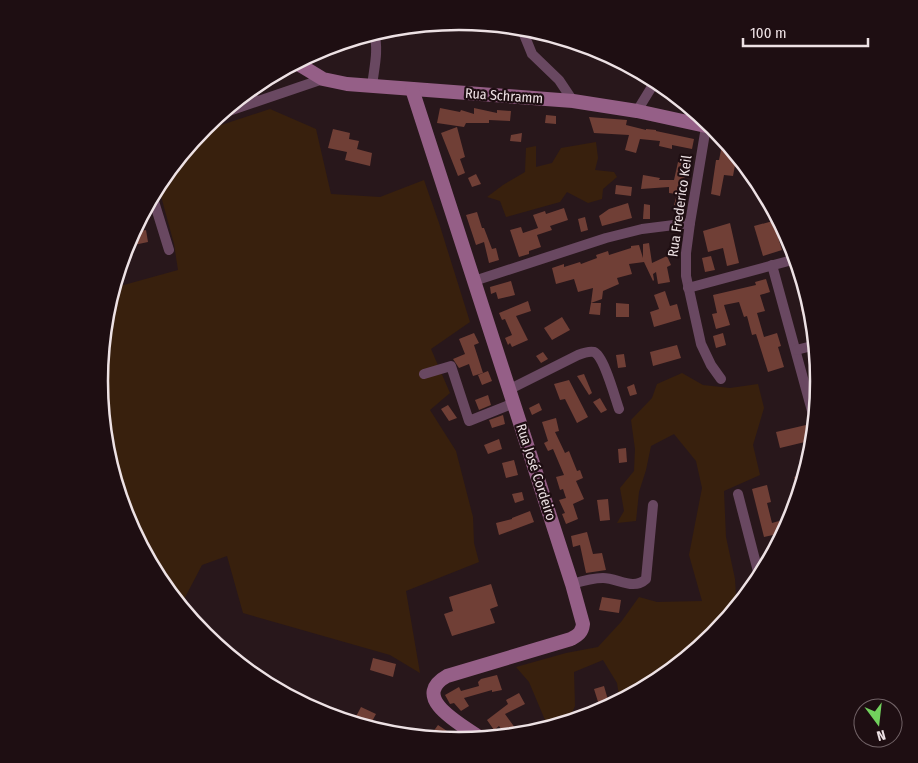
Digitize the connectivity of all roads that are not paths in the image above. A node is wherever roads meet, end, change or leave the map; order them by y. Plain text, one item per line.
1 (525, 36) edge
2 (375, 40) edge
3 (303, 67) edge
4 (323, 78) junction
5 (372, 86) junction
6 (651, 87) edge
7 (412, 89) junction
8 (252, 98) edge
9 (256, 101) junction
10 (573, 101) junction
11 (240, 107) edge
12 (637, 111) junction
13 (697, 123) edge
14 (708, 133) edge
15 (155, 206) edge
16 (690, 223) junction
17 (169, 250) dead end
18 (789, 261) edge
19 (772, 265) junction
20 (474, 281) junction
21 (688, 288) junction
22 (808, 347) edge
23 (796, 350) junction
24 (424, 374) dead end
25 (721, 379) dead end
26 (510, 389) junction
27 (514, 403) junction
28 (810, 403) edge
29 (619, 409) dead end
30 (738, 494) dead end
31 (653, 505) dead end
32 (757, 567) edge
33 (572, 584) junction
34 (473, 732) edge

1 - 10 street
2 - 5 street
3 - 4 street, Rua Schramm
4 - 5 street, Rua Schramm
4 - 9 street
5 - 7 street, Rua Schramm
6 - 12 street
7 - 10 street, Rua Schramm
7 - 20 street, Rua José Cordeiro
8 - 9 street
9 - 11 street
10 - 12 street, Rua Schramm
12 - 13 street, Rua Schramm
14 - 16 street, Rua Frederico Keil
15 - 17 street
16 - 20 street
16 - 21 street, Rua Frederico Keil
18 - 19 street
19 - 21 street
19 - 23 street
20 - 26 street, Rua José Cordeiro
21 - 25 street, Rua Frederico Keil
22 - 23 street
23 - 28 street
24 - 27 street
26 - 27 street, Rua José Cordeiro
26 - 29 street
27 - 33 street, Rua José Cordeiro
30 - 32 street
31 - 33 street
33 - 34 street, Rua José Cordeiro

